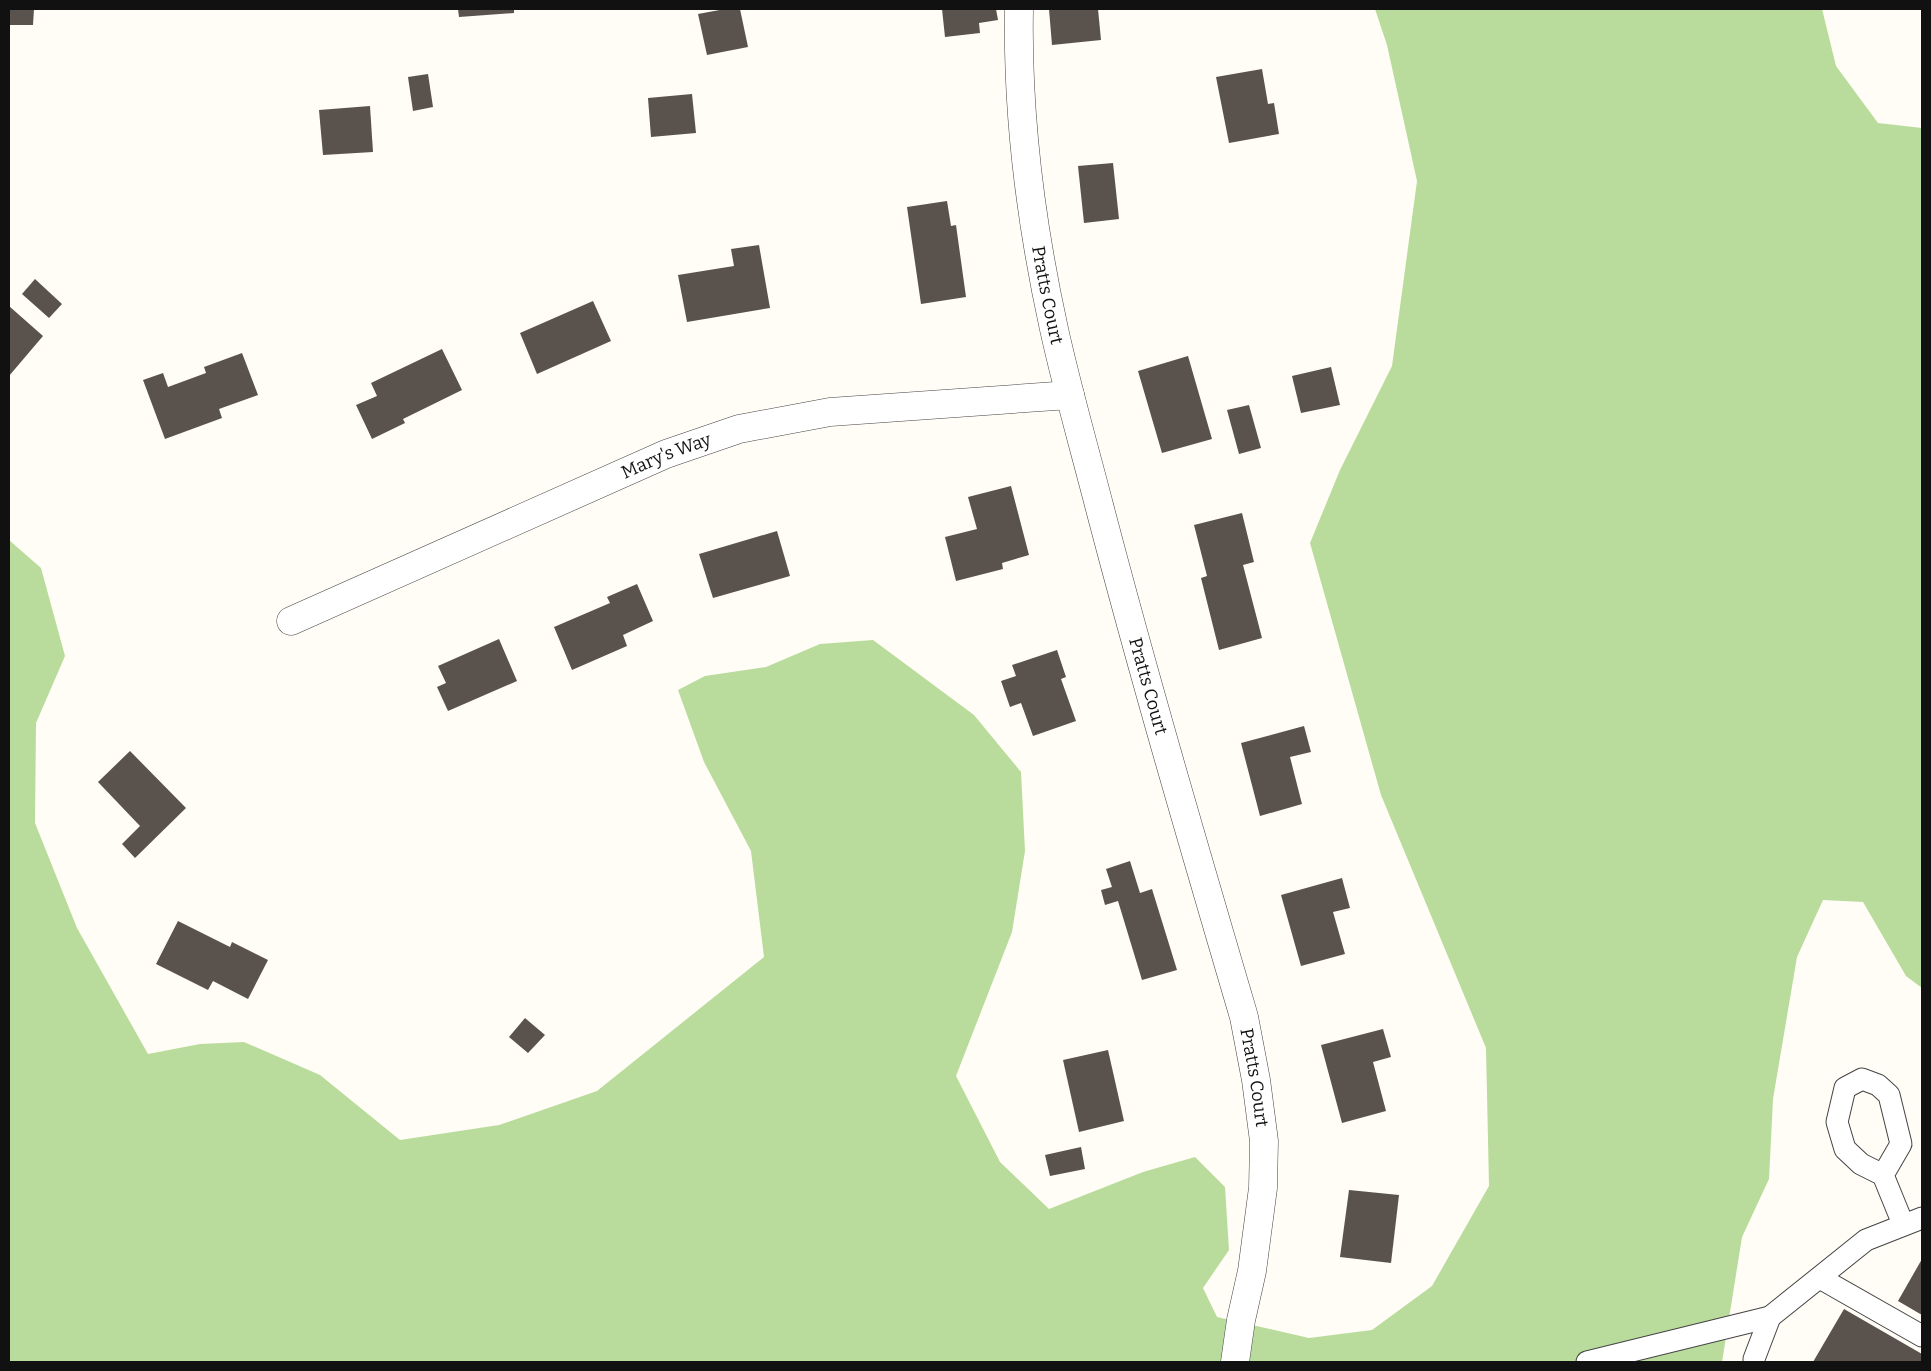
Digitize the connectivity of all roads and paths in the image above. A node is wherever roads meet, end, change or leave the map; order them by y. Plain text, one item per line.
1 (1018, 9) edge
2 (1070, 395) junction
3 (291, 622) dead end
4 (1883, 1175) dead end
5 (1913, 1221) edge
6 (1820, 1278) junction
7 (1770, 1317) junction
8 (1922, 1336) edge
9 (1235, 1362) edge
10 (1587, 1362) edge
11 (1754, 1362) edge

1 - 2 street, Pratts Court
2 - 3 street, Mary's Way
2 - 9 street, Pratts Court
4 - 5 lane
5 - 6 lane
6 - 7 lane
6 - 8 lane
7 - 10 lane
7 - 11 lane

